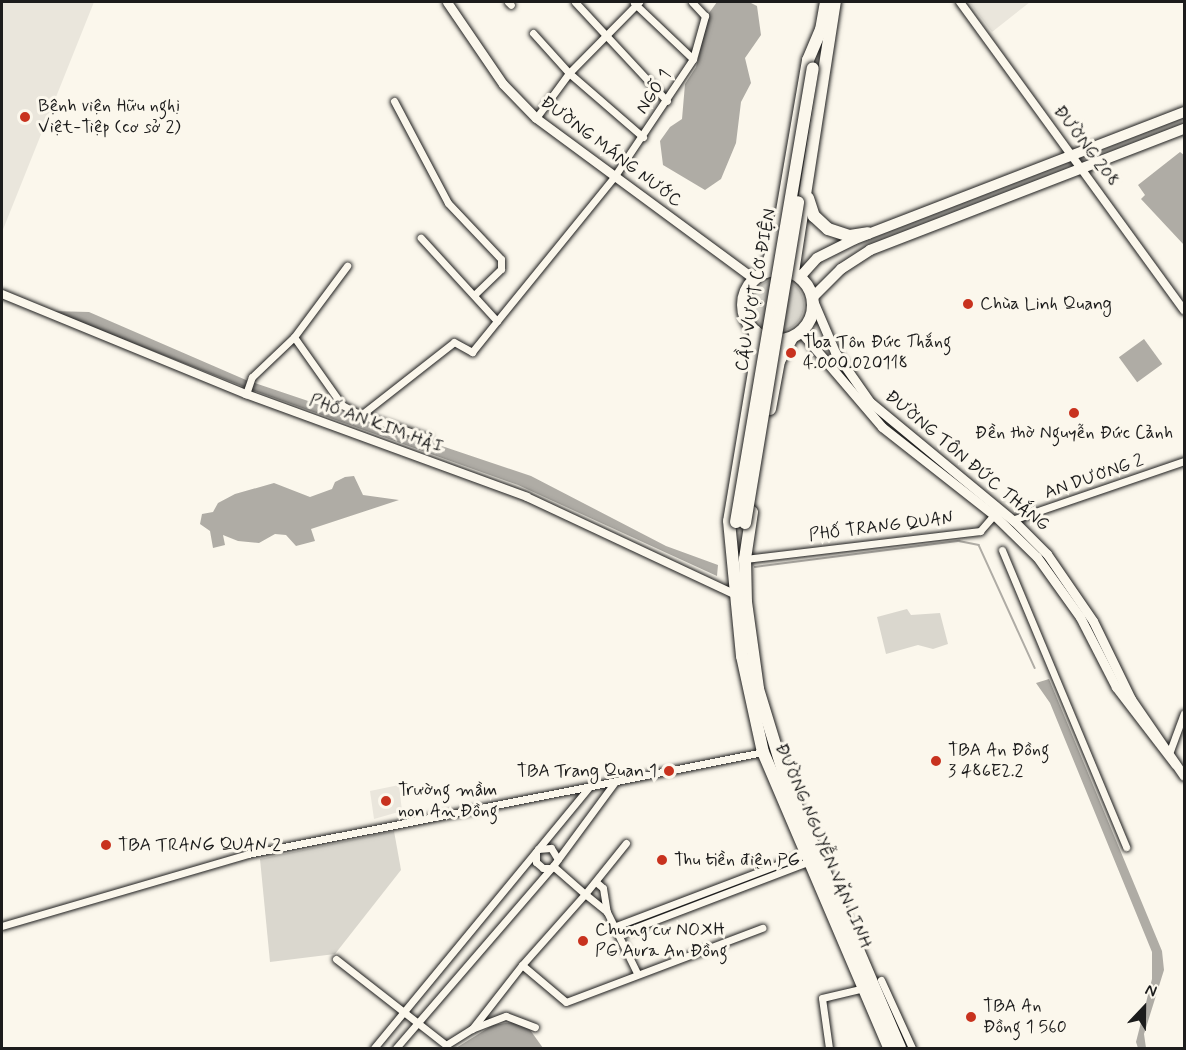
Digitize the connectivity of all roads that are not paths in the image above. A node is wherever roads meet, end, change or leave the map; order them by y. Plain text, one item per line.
1 (447, 2) edge
2 (575, 2) edge
3 (692, 2) edge
4 (826, 2) edge
5 (835, 2) edge
6 (960, 2) edge
7 (636, 3) edge
8 (825, 31) junction
9 (532, 33) dead end
10 (604, 37) junction
11 (693, 58) junction
12 (569, 73) junction
13 (394, 101) dead end
14 (667, 101) junction
15 (1185, 111) edge
16 (536, 118) junction
17 (1185, 129) edge
18 (643, 137) junction
19 (1071, 154) junction
20 (1082, 169) junction
21 (614, 177) junction
22 (808, 192) junction
23 (896, 223) junction
24 (868, 233) junction
25 (421, 238) dead end
26 (902, 238) junction
27 (347, 266) dead end
28 (796, 274) junction
29 (759, 275) junction
30 (2, 294) edge
31 (475, 294) junction
32 (814, 300) junction
33 (1185, 310) edge
34 (497, 321) junction
35 (755, 331) junction
36 (797, 335) junction
37 (294, 337) junction
38 (247, 393) junction
39 (362, 415) junction
40 (428, 438) dead end
41 (1185, 461) edge
42 (994, 516) junction
43 (1014, 521) junction
44 (1002, 550) dead end
45 (739, 558) junction
46 (734, 594) junction
47 (1185, 713) edge
48 (1170, 751) junction
49 (763, 752) junction
50 (1177, 766) junction
51 (1185, 776) edge
52 (615, 782) junction
53 (590, 786) junction
54 (626, 843) dead end
55 (1126, 847) dead end
56 (537, 850) junction
57 (811, 856) junction
58 (558, 859) junction
59 (552, 867) junction
60 (596, 882) junction
61 (585, 894) junction
62 (607, 912) junction
63 (2, 926) edge
64 (762, 928) dead end
65 (617, 930) junction
66 (336, 959) dead end
67 (522, 965) junction
68 (637, 973) junction
69 (881, 980) dead end
70 (864, 988) junction
71 (404, 1012) junction
72 (417, 1022) junction
73 (535, 1027) dead end
74 (472, 1029) junction
75 (445, 1047) edge
76 (374, 1048) edge
77 (396, 1048) edge
78 (829, 1048) edge
79 (889, 1048) edge
80 (900, 1048) edge
81 (912, 1048) edge

1 - 16 main road, ĐƯỜNG MÁNG NƯỚC
2 - 10 street
3 - 11 street, NGÕ 1
4 - 8 highway
5 - 8 highway
6 - 19 street, ĐƯỜNG 208
7 - 10 street
7 - 11 street
8 - 22 highway
8 - 29 highway
8 - 45 highway, CẦU VƯỢT CƠ ĐIỆN, bridge
9 - 12 street
10 - 12 street
10 - 14 street
11 - 14 street, NGÕ 1
12 - 16 street
12 - 18 street
13 - 31 street
14 - 18 street, NGÕ 1
15 - 19 main road
16 - 21 main road, ĐƯỜNG MÁNG NƯỚC
17 - 20 main road
18 - 21 street, NGÕ 1
19 - 20 street, ĐƯỜNG 208
19 - 23 main road
20 - 26 main road
20 - 33 street, ĐƯỜNG 208
21 - 29 main road, ĐƯỜNG MÁNG NƯỚC
21 - 34 street, NGÕ 1
22 - 24 highway
22 - 28 highway
23 - 24 main road
23 - 26 main road
24 - 28 main road
25 - 31 street
26 - 32 main road
27 - 37 street
28 - 29 highway
28 - 32 highway
29 - 35 highway
30 - 38 street, PHỐ AN KIM HẢI
31 - 34 street
32 - 36 highway
32 - 43 main road, ĐƯỜNG TÔN ĐỨC THẮNG
34 - 39 street, NGÕ 1
35 - 36 highway
35 - 45 highway, ĐƯỜNG NGUYỄN VĂN LINH
36 - 42 main road, ĐƯỜNG TÔN ĐỨC THẮNG
36 - 45 highway, ĐƯỜNG NGUYỄN VĂN LINH
37 - 38 street
37 - 39 street
38 - 46 street, PHỐ AN KIM HẢI
39 - 40 street
41 - 43 street, AN DƯƠNG 2
42 - 43 street
42 - 45 street, PHỐ TRANG QUAN
42 - 50 main road, ĐƯỜNG TÔN ĐỨC THẮNG
43 - 48 main road, ĐƯỜNG TÔN ĐỨC THẮNG
44 - 55 street
45 - 46 highway, ĐƯỜNG NGUYỄN VĂN LINH
45 - 57 highway, ĐƯỜNG NGUYỄN VĂN LINH
46 - 49 highway, ĐƯỜNG NGUYỄN VĂN LINH
47 - 48 street
48 - 50 main road, ĐƯỜNG TÔN ĐỨC THẮNG
49 - 52 street
49 - 57 highway, ĐƯỜNG NGUYỄN VĂN LINH
50 - 51 main road, ĐƯỜNG TÔN ĐỨC THẮNG
52 - 53 street
52 - 58 street
53 - 56 street
53 - 63 street
54 - 60 street
56 - 58 street
56 - 59 street
56 - 71 street
57 - 65 street
57 - 70 highway, ĐƯỜNG NGUYỄN VĂN LINH
57 - 80 highway, ĐƯỜNG NGUYỄN VĂN LINH
58 - 59 street
59 - 61 street
59 - 72 street
60 - 61 street
60 - 62 street
61 - 62 street
61 - 67 street
62 - 65 street
64 - 68 street
65 - 68 street
66 - 71 street
67 - 68 street
67 - 74 street
69 - 81 street
70 - 78 street
70 - 79 highway, ĐƯỜNG NGUYỄN VĂN LINH
71 - 72 street
71 - 76 street
72 - 75 street
72 - 77 street
73 - 74 street
74 - 75 street

